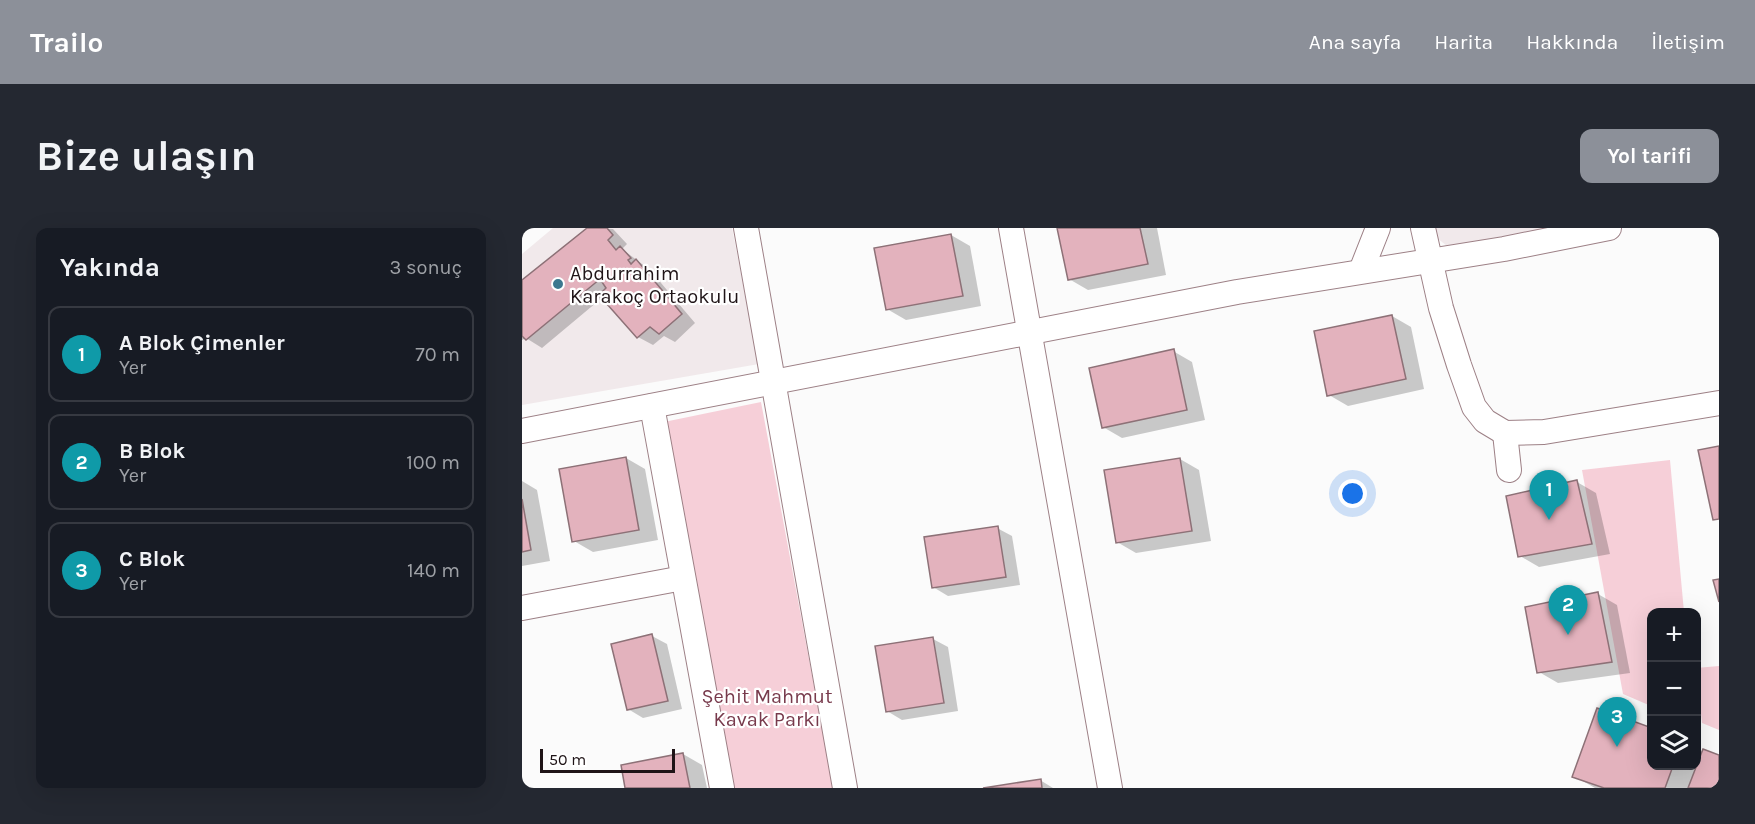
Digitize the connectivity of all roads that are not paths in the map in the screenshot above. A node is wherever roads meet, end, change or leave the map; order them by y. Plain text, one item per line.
1 (746, 228) edge
2 (1011, 228) edge
3 (1378, 228) edge
4 (1423, 228) edge
5 (1609, 228) edge
6 (1430, 261) junction
7 (1361, 271) junction
8 (1028, 332) junction
9 (773, 381) junction
10 (1719, 403) edge
11 (652, 406) junction
12 (522, 431) edge
13 (1505, 433) junction
14 (1509, 470) dead end
15 (683, 578) junction
16 (522, 608) edge
17 (722, 788) edge
18 (845, 788) edge
19 (1110, 788) edge

1 - 9 street
2 - 8 street
3 - 7 street
4 - 6 street
5 - 6 street
6 - 7 street
6 - 13 street
7 - 8 street
8 - 9 street
8 - 19 street
9 - 11 street
9 - 18 street
10 - 13 street
11 - 12 street
11 - 15 street
13 - 14 street
15 - 16 street
15 - 17 street

